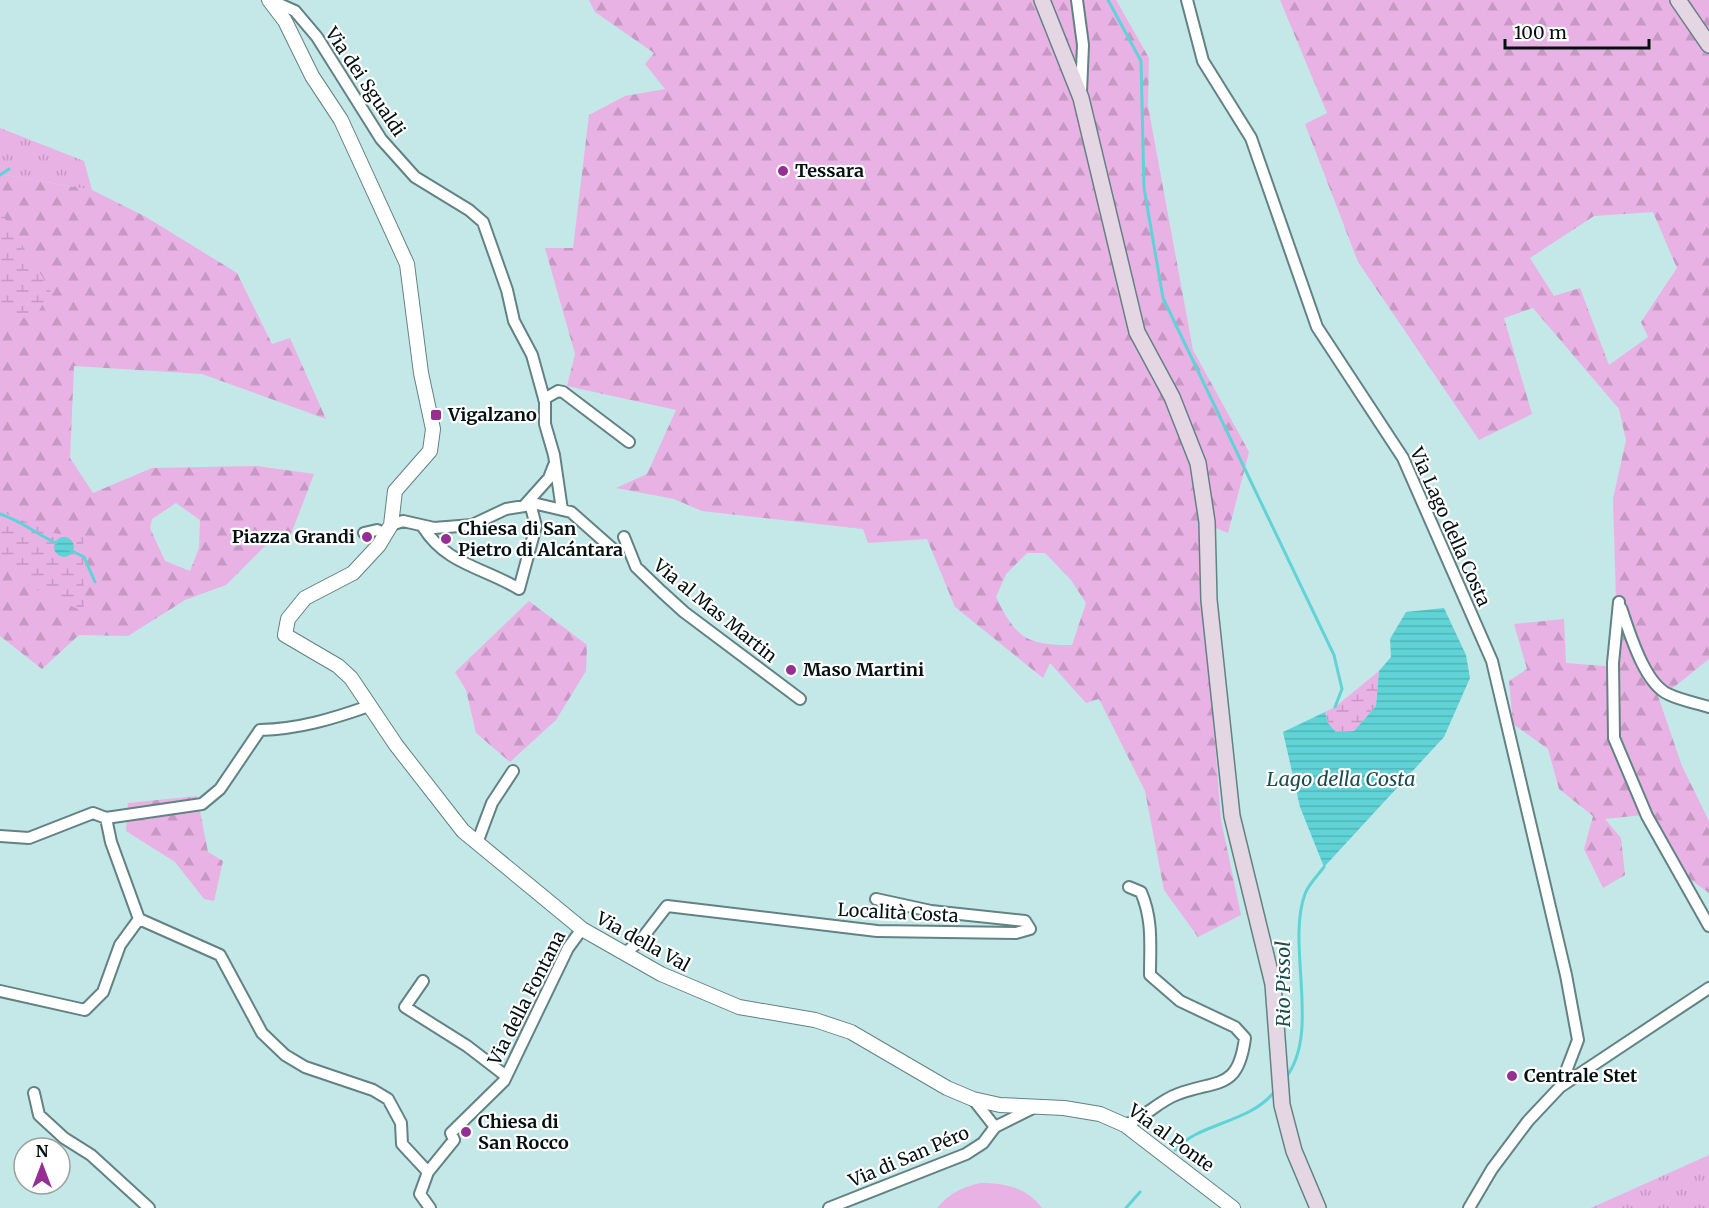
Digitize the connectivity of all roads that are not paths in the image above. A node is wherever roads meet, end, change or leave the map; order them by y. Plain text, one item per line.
1 (269, 0) edge
2 (1042, 0) edge
3 (1077, 0) edge
4 (1187, 0) edge
5 (1677, 0) edge
6 (1709, 45) edge
7 (1081, 98) junction
8 (544, 399) junction
9 (629, 442) dead end
10 (554, 465) junction
11 (528, 507) junction
12 (562, 510) junction
13 (423, 527) junction
14 (388, 529) junction
15 (364, 533) dead end
16 (624, 537) dead end
17 (614, 550) dead end
18 (800, 699) dead end
19 (369, 706) junction
20 (1709, 707) edge
21 (513, 771) dead end
22 (106, 818) junction
23 (0, 836) edge
24 (477, 843) junction
25 (1129, 887) dead end
26 (876, 899) dead end
27 (139, 919) junction
28 (1709, 926) edge
29 (582, 929) junction
30 (625, 953) junction
31 (423, 981) dead end
32 (1709, 988) edge
33 (0, 991) edge
34 (506, 1076) junction
35 (1560, 1087) junction
36 (34, 1093) dead end
37 (974, 1099) junction
38 (1000, 1105) junction
39 (1035, 1107) junction
40 (999, 1125) junction
41 (1125, 1125) junction
42 (428, 1172) junction
43 (149, 1208) edge
44 (430, 1208) edge
45 (829, 1208) edge
46 (1233, 1208) edge
47 (1318, 1208) edge
48 (1468, 1208) edge

1 - 8 street, Via dei Sgualdi
1 - 14 street
2 - 7 main road
3 - 7 street
4 - 35 street, Via Lago della Costa
5 - 6 main road
7 - 47 main road
8 - 9 street
8 - 10 street, Via dei Sgualdi
10 - 11 street
10 - 12 street, Via dei Sgualdi
11 - 12 street
11 - 13 street
11 - 13 street
12 - 17 street
13 - 14 street
14 - 15 street
14 - 19 street, Via della Val
16 - 18 street, Via al Mas Martin
19 - 22 street
19 - 24 street, Via della Val
20 - 28 street
21 - 24 street
22 - 23 street
22 - 27 street
24 - 29 street, Via della Val
25 - 41 street
26 - 30 street, Località Costa
27 - 33 street
27 - 42 street
29 - 30 street, Via della Val
29 - 34 street, Via della Fontana
30 - 37 street, Via della Val
31 - 34 street
32 - 35 street
34 - 42 street, Via della Fontana
35 - 48 street
36 - 43 street
37 - 38 street, Via al Ponte
37 - 40 street
38 - 39 street, Via al Ponte
38 - 40 street
39 - 40 street, Via di San Péro
39 - 41 street, Via al Ponte
40 - 45 street, Via di San Péro
41 - 46 street, Via al Ponte
42 - 44 street, Via della Fontana

